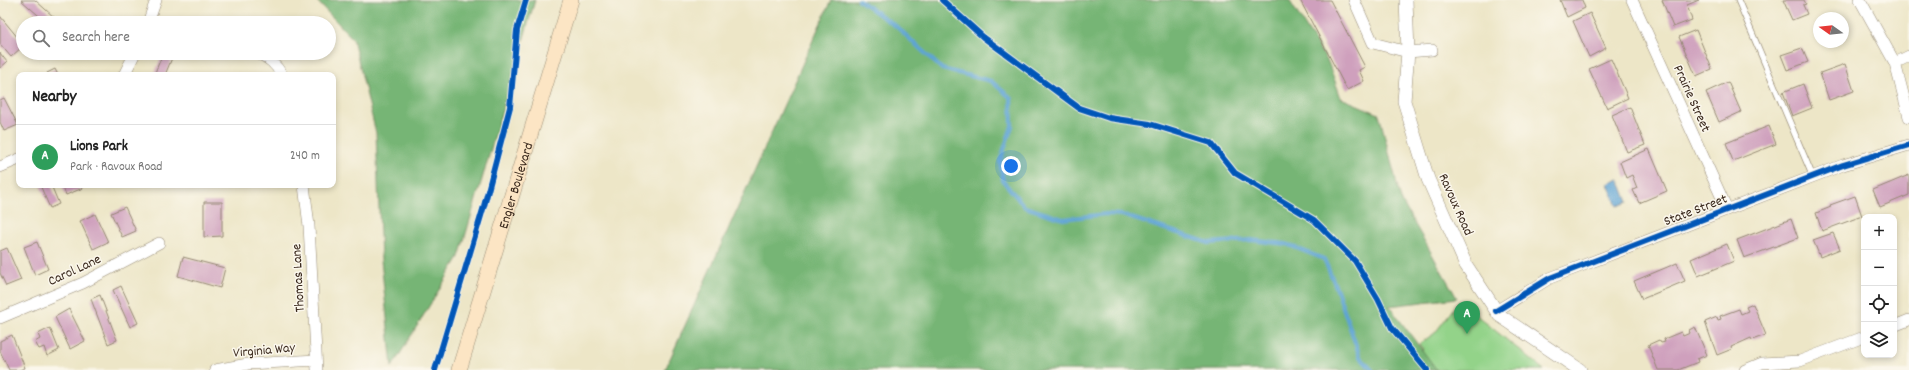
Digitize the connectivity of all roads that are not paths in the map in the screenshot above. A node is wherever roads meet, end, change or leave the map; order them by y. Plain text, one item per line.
1 (156, 0) edge
2 (571, 0) edge
3 (1354, 0) edge
4 (1406, 0) edge
5 (1632, 0) edge
6 (1738, 0) edge
7 (1860, 0) edge
8 (150, 16) edge
9 (1432, 50) dead end
10 (1408, 52) junction
11 (1909, 56) edge
12 (132, 60) edge
13 (269, 60) edge
14 (1895, 63) junction
15 (126, 72) edge
16 (280, 72) edge
17 (1909, 117) edge
18 (1909, 146) edge
19 (16, 160) edge
20 (0, 166) edge
21 (1813, 176) junction
22 (304, 188) edge
23 (1727, 209) junction
24 (159, 243) dead end
25 (1496, 311) junction
26 (0, 318) edge
27 (1909, 320) edge
28 (1897, 325) edge
29 (1861, 338) edge
30 (316, 365) edge
31 (215, 370) edge
32 (459, 370) edge
33 (1580, 370) edge
34 (1745, 370) edge

1 - 8 street
2 - 32 main road, Engler Boulevard
3 - 10 street
4 - 10 street, Ravoux Road
5 - 23 street, Prairie Street
6 - 21 lane
7 - 14 street
9 - 10 street
10 - 25 street, Ravoux Road
11 - 14 street
12 - 15 street
13 - 16 street
14 - 17 street
18 - 21 street, State Street
19 - 20 street
21 - 23 street, State Street
22 - 30 street, Thomas Lane
23 - 25 street, State Street
24 - 26 street, Carol Lane
25 - 33 street, Ravoux Road
27 - 28 street
29 - 34 street
30 - 31 street, Virginia Way

